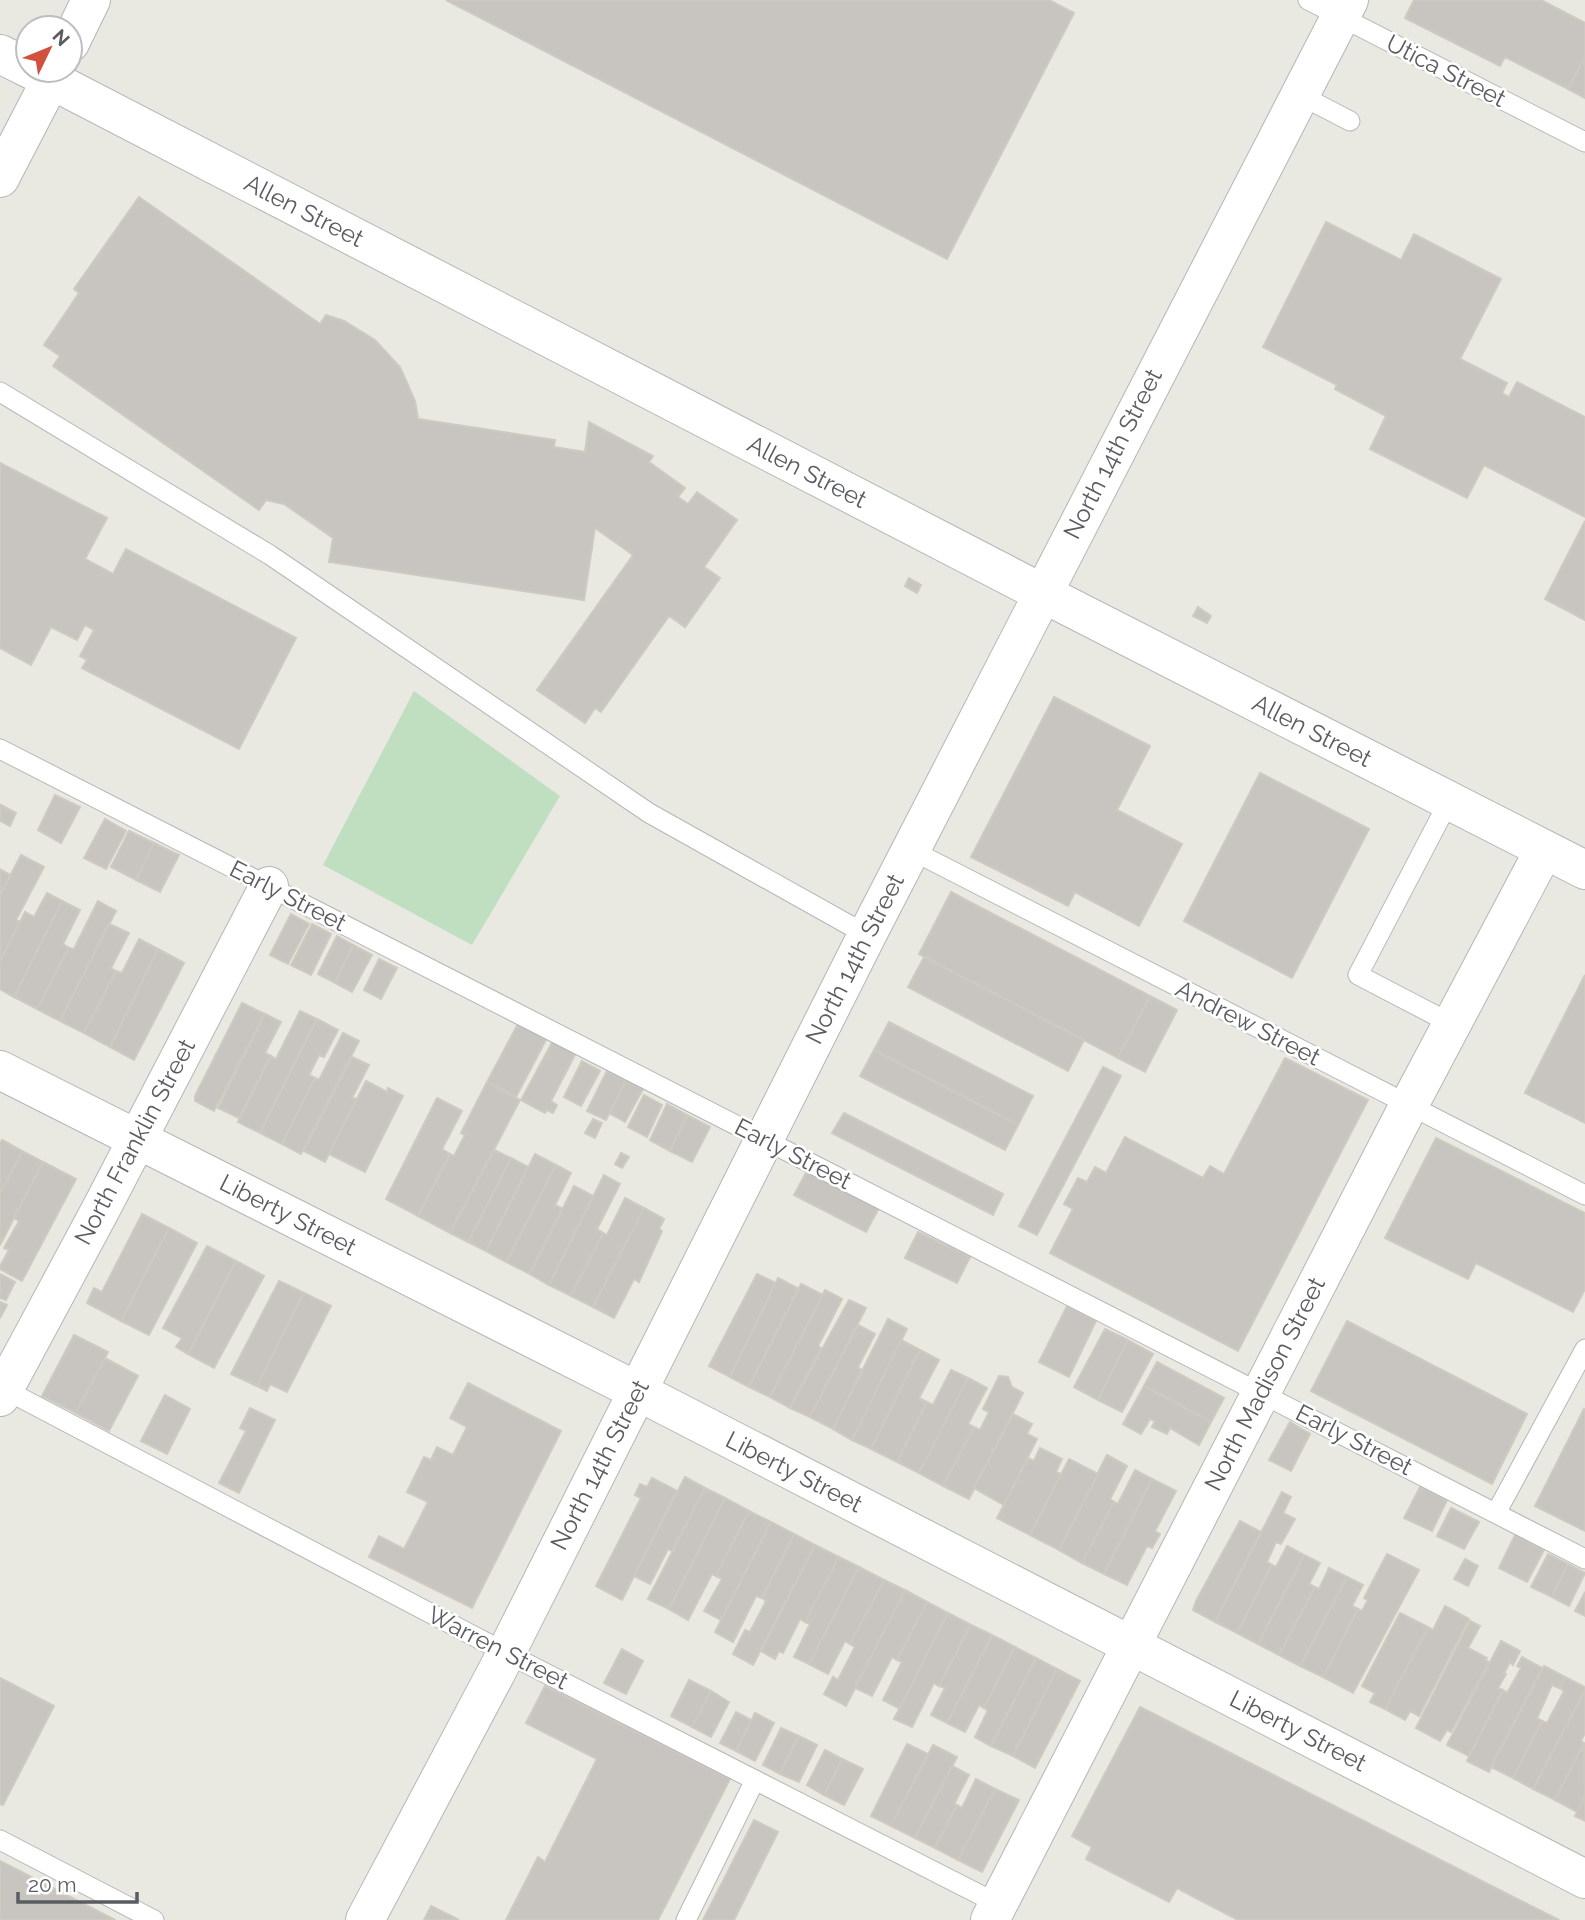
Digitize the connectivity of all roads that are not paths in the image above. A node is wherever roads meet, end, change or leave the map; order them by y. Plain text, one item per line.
1 (1332, 6) edge
2 (37, 84) edge
3 (65, 84) edge
4 (1300, 95) junction
5 (1350, 121) dead end
6 (1585, 142) edge
7 (0, 178) edge
8 (0, 392) edge
9 (1042, 593) junction
10 (0, 749) edge
11 (1449, 801) junction
12 (911, 850) junction
13 (1544, 850) junction
14 (1585, 870) edge
15 (269, 887) junction
16 (867, 935) junction
17 (1452, 1024) junction
18 (0, 1070) edge
19 (1409, 1105) junction
20 (137, 1139) junction
21 (764, 1139) junction
22 (1585, 1195) edge
23 (1585, 1349) edge
24 (1, 1391) edge
25 (637, 1391) junction
26 (1261, 1393) junction
27 (1496, 1513) junction
28 (1585, 1559) edge
29 (1131, 1645) junction
30 (506, 1653) junction
31 (755, 1780) junction
32 (0, 1840) edge
33 (1585, 1880) edge
34 (994, 1912) edge
35 (154, 1920) edge
36 (365, 1920) edge
37 (686, 1920) edge

1 - 4 street, North 14th Street
1 - 6 lane, Utica Street
2 - 7 street
3 - 9 street, Allen Street
4 - 5 lane
4 - 9 street, North 14th Street
8 - 16 lane
9 - 11 street, Allen Street
9 - 12 street, North 14th Street
10 - 15 lane, Early Street
11 - 13 street, Allen Street
11 - 17 lane
12 - 16 street, North 14th Street
12 - 19 lane, Andrew Street
13 - 14 street, Allen Street
13 - 17 street, North Madison Street
15 - 20 street, North Franklin Street
15 - 21 lane, Early Street
16 - 21 street, North 14th Street
17 - 19 street, North Madison Street
18 - 20 street, Liberty Street
19 - 22 lane, Andrew Street
19 - 26 street, North Madison Street
20 - 24 street, North Franklin Street
20 - 25 street, Liberty Street
21 - 25 street, North 14th Street
21 - 26 lane, Early Street
23 - 27 lane
24 - 30 lane, Warren Street
25 - 29 street, Liberty Street
25 - 30 street, North 14th Street
26 - 27 lane, Early Street
26 - 29 street, North Madison Street
27 - 28 lane, Early Street
29 - 33 street, Liberty Street
29 - 34 street, North Madison Street
30 - 31 lane, Warren Street
30 - 36 street, North 14th Street
31 - 34 lane, Warren Street
31 - 37 lane
32 - 35 lane

